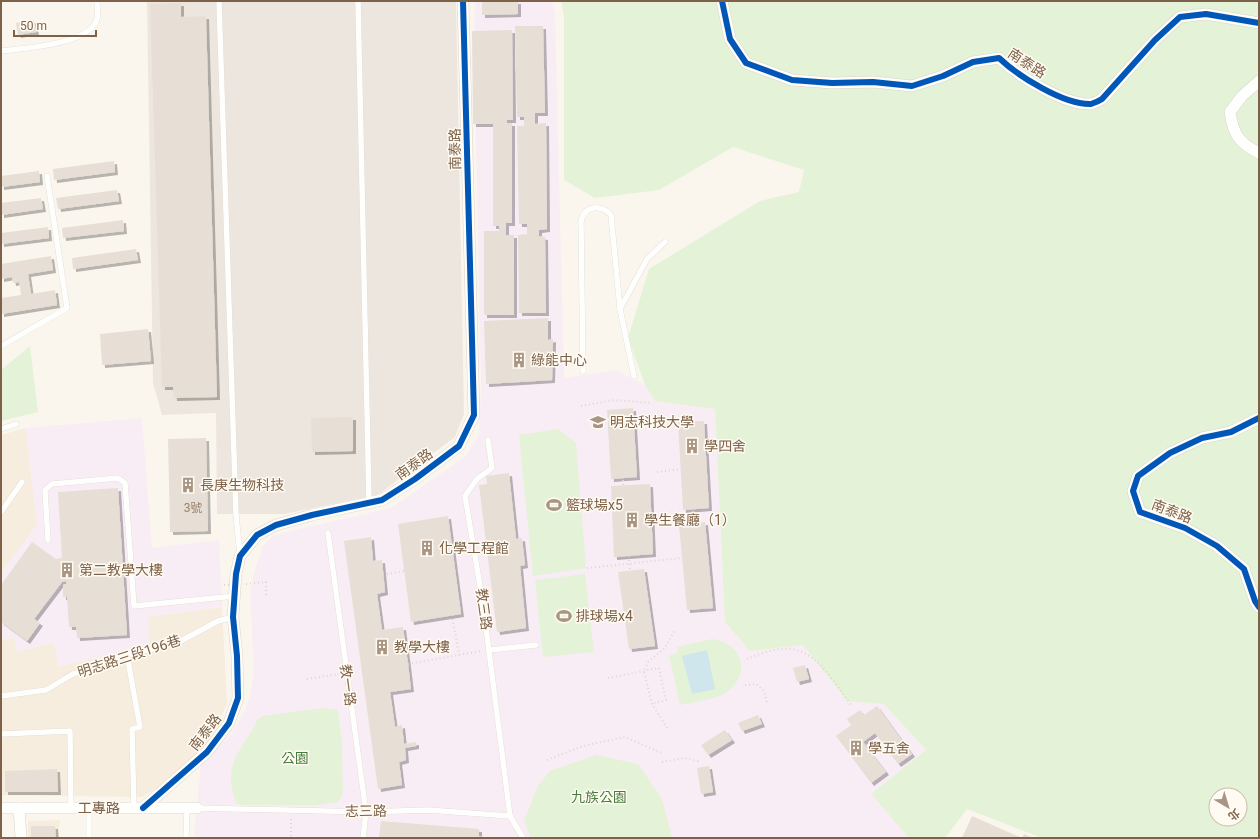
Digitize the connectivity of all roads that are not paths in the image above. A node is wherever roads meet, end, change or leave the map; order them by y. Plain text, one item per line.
1 (97, 1) edge
2 (219, 1) edge
3 (358, 1) edge
4 (463, 1) edge
5 (722, 1) edge
6 (1259, 23) edge
7 (1, 51) edge
8 (1259, 81) edge
9 (1259, 153) edge
10 (47, 176) dead end
11 (665, 242) dead end
12 (620, 309) junction
13 (1, 346) edge
14 (583, 371) dead end
15 (634, 376) dead end
16 (1259, 418) edge
17 (16, 424) dead end
18 (1, 429) edge
19 (488, 440) dead end
20 (22, 482) dead end
21 (369, 503) junction
22 (1, 512) edge
23 (328, 533) dead end
24 (48, 540) dead end
25 (240, 556) junction
26 (235, 596) junction
27 (1259, 607) edge
28 (233, 617) junction
29 (536, 644) dead end
30 (490, 650) junction
31 (127, 655) junction
32 (1, 696) edge
33 (1, 734) edge
34 (1, 808) edge
35 (19, 808) junction
36 (71, 808) junction
37 (89, 808) junction
38 (139, 808) junction
39 (192, 808) junction
40 (366, 812) junction
41 (510, 816) junction
42 (21, 838) edge
43 (89, 838) edge
44 (186, 838) edge
45 (363, 838) edge
46 (523, 838) edge

1 - 7 lane
2 - 25 lane
3 - 21 lane
4 - 21 street, 南泰路
5 - 6 street, 南泰路
8 - 9 street
10 - 13 lane
11 - 12 lane
12 - 14 lane
12 - 15 lane
16 - 27 street, 南泰路
17 - 18 lane
19 - 30 lane, 教三路
20 - 22 lane
21 - 25 street, 南泰路
23 - 40 lane, 教一路
24 - 26 lane
25 - 26 street, 南泰路
26 - 28 street, 南泰路
28 - 31 lane, 明志路三段196巷
28 - 38 street, 南泰路
29 - 30 lane
30 - 41 lane, 教三路
31 - 32 lane, 明志路三段196巷
31 - 38 lane
33 - 36 lane
34 - 35 street, 工專路
35 - 36 street, 工專路
35 - 42 street
36 - 37 street, 工專路
37 - 38 street, 工專路
37 - 43 lane
38 - 39 street, 工專路
39 - 40 lane, 志三路
39 - 44 lane
40 - 41 lane, 志三路
40 - 45 lane, 教一路
41 - 46 lane

